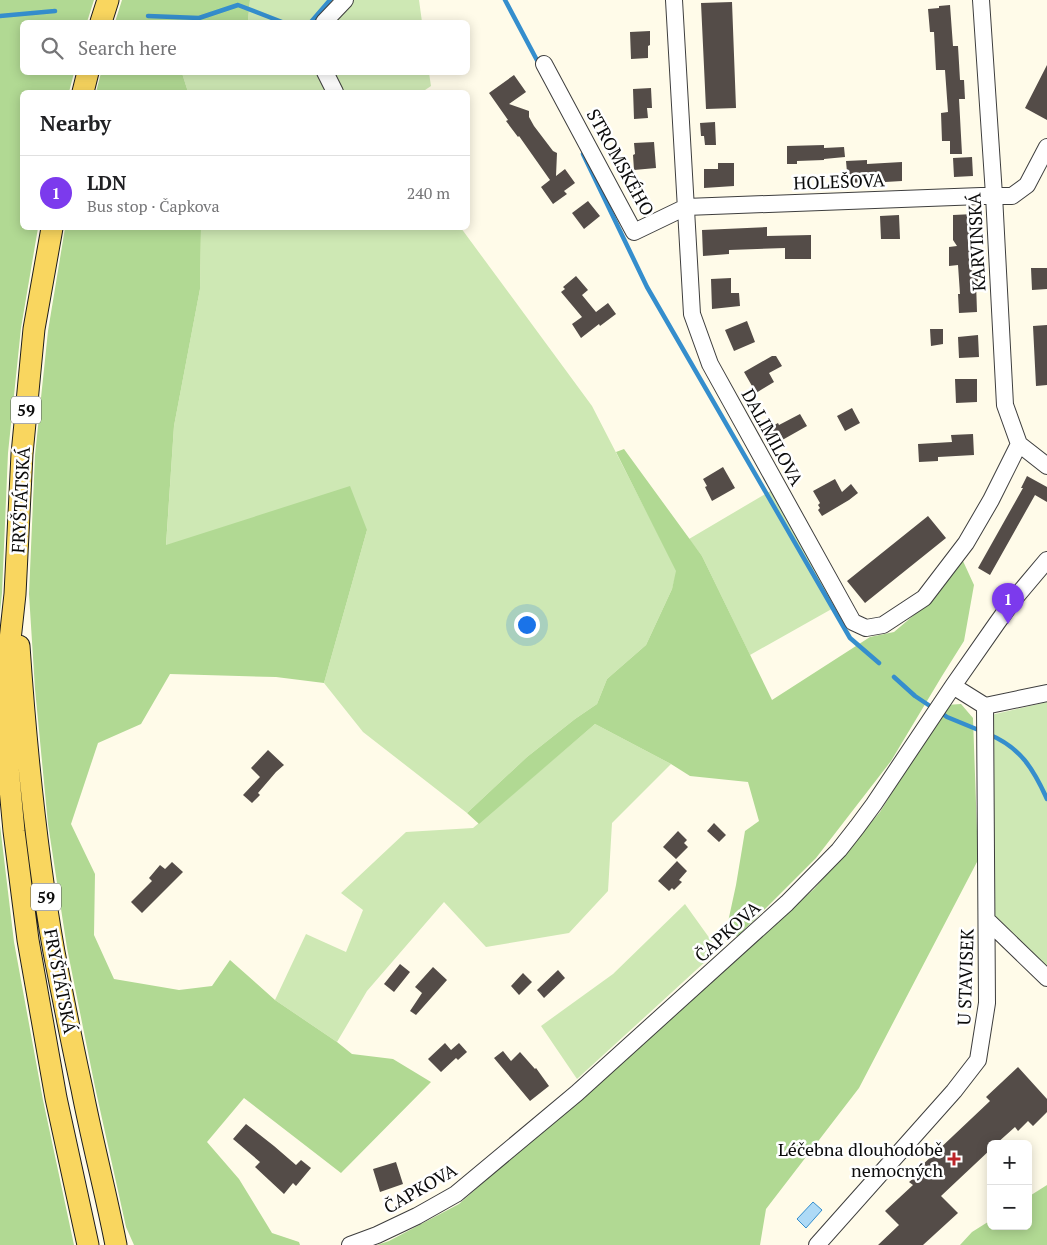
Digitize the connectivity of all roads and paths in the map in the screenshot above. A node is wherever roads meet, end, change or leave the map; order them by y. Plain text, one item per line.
1 (108, 0) edge
2 (345, 0) edge
3 (674, 0) edge
4 (981, 0) edge
5 (102, 20) edge
6 (326, 20) edge
7 (544, 64) dead end
8 (87, 75) edge
9 (326, 75) edge
10 (84, 90) edge
11 (334, 90) edge
12 (1047, 148) edge
13 (994, 195) junction
14 (686, 208) junction
15 (52, 230) edge
16 (1019, 444) junction
17 (1047, 466) edge
18 (1047, 560) edge
19 (15, 594) junction
20 (953, 686) junction
21 (1047, 693) edge
22 (985, 706) junction
23 (987, 920) junction
24 (1047, 978) edge
25 (88, 1245) edge
26 (116, 1245) edge
27 (350, 1245) edge
28 (817, 1245) edge

1 - 5 main road
2 - 6 street
3 - 14 street, DALIMILOVA
4 - 13 street, KARVINSKÁ
7 - 14 street, STROMSKÉHO
8 - 10 main road
9 - 11 street
12 - 13 street, HOLEŠOVA
13 - 14 street, HOLEŠOVA
13 - 16 street, KARVINSKÁ
14 - 16 street, DALIMILOVA
15 - 19 main road, FRYŠTÁTSKÁ / 59
16 - 17 street
18 - 20 street, ČAPKOVA
19 - 25 main road, FRYŠTÁTSKÁ / 59
19 - 26 main road, FRYŠTÁTSKÁ / 59
20 - 22 street
20 - 27 street, ČAPKOVA
21 - 22 street
22 - 23 street, U STAVISEK
23 - 24 street, U STAVISEK
23 - 28 street, U STAVISEK

